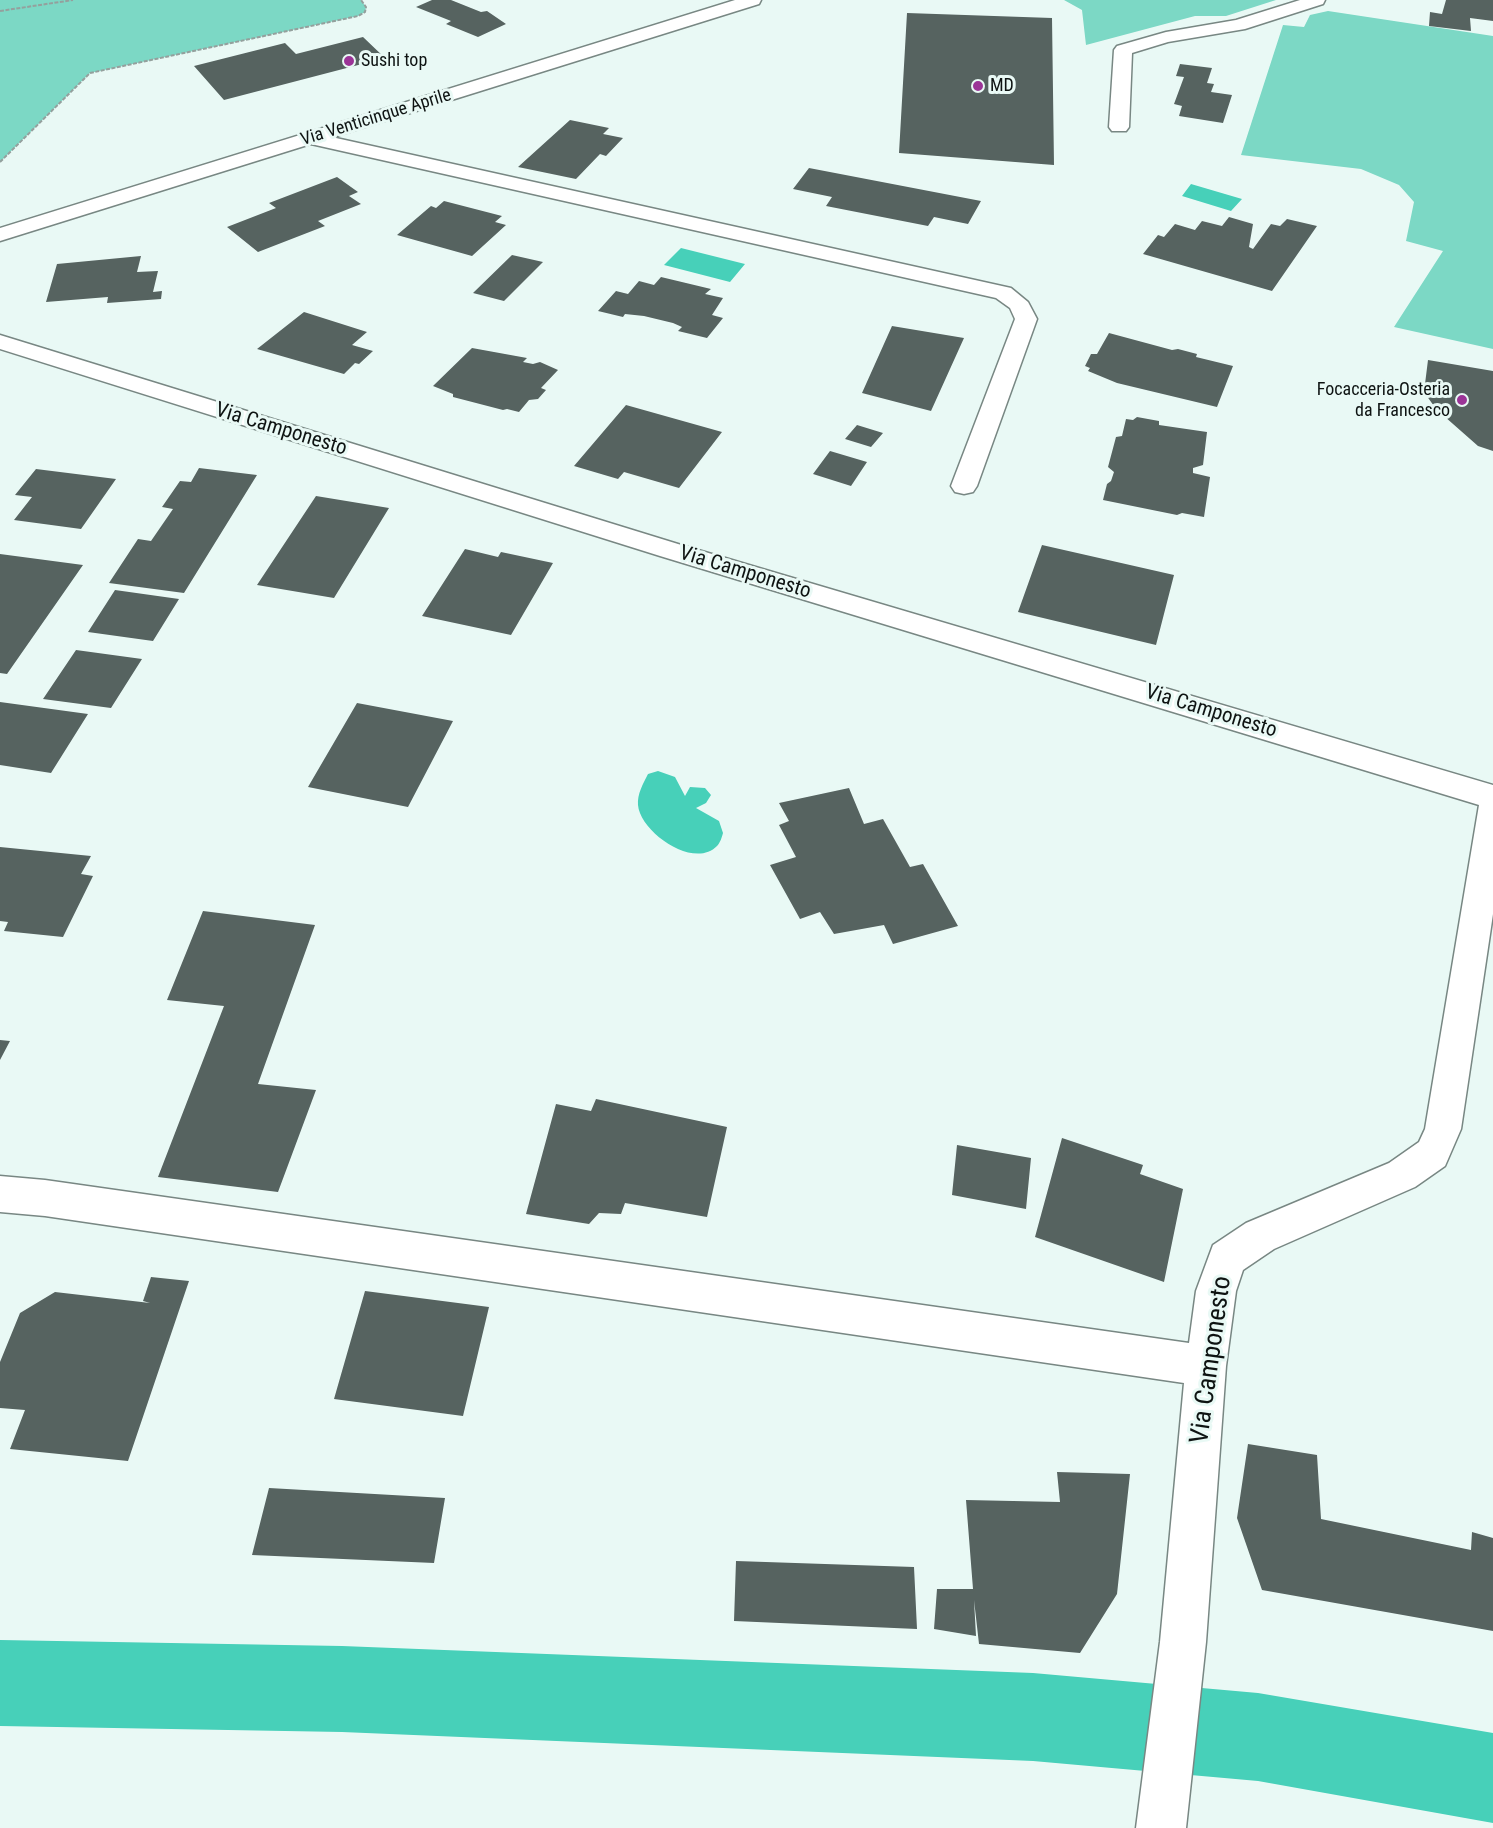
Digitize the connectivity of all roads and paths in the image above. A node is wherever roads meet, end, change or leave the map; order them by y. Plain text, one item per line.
1 (73, 0) edge
2 (361, 0) edge
3 (753, 0) edge
4 (1317, 0) edge
5 (0, 11) edge
6 (1119, 127) dead end
7 (309, 138) junction
8 (0, 162) edge
9 (0, 235) edge
10 (0, 342) edge
11 (964, 486) dead end
12 (1493, 797) edge
13 (1493, 808) edge
14 (0, 1194) edge
15 (1206, 1366) junction
16 (1161, 1828) edge

1 - 5 path
2 - 8 path
3 - 7 street, Via Venticinque Aprile
4 - 6 street
7 - 9 street, Via Venticinque Aprile
7 - 11 street
10 - 12 street, Via Camponesto
13 - 15 street, Via Camponesto
14 - 15 street
15 - 16 street, Via Camponesto

